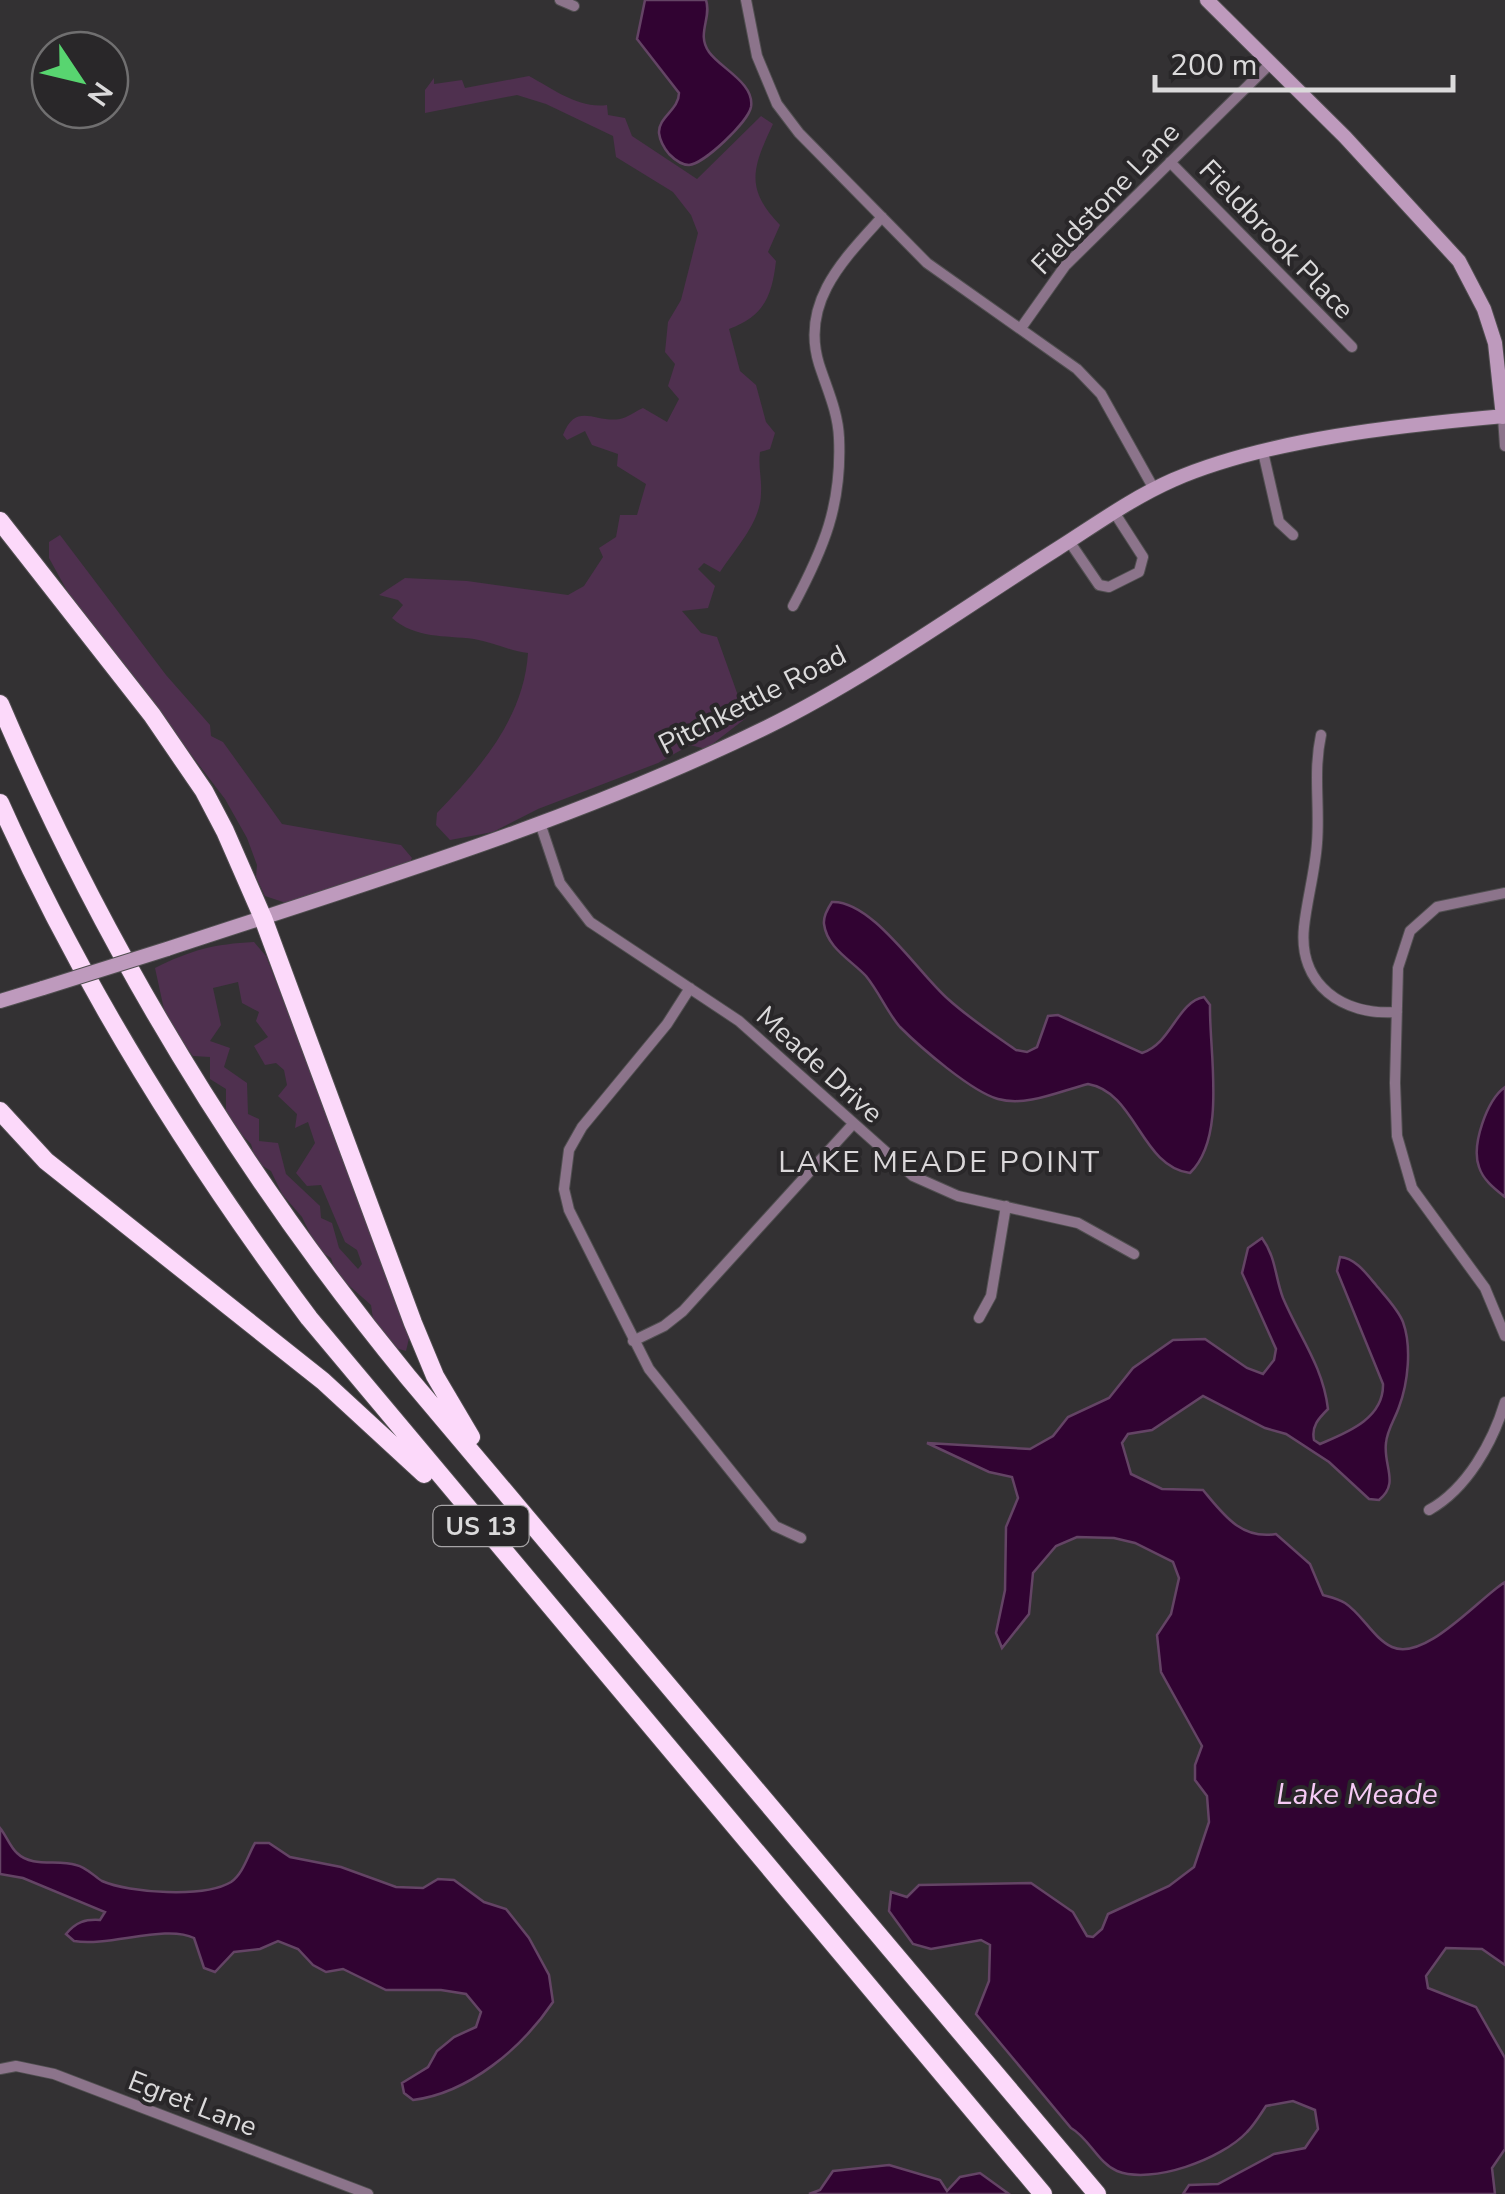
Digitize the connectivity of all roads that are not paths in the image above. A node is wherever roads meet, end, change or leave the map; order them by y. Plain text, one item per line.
1 (560, 0) edge
2 (746, 0) edge
3 (1207, 0) edge
4 (574, 6) dead end
5 (1270, 63) junction
6 (1170, 162) junction
7 (882, 217) junction
8 (1021, 328) junction
9 (1352, 347) dead end
10 (1504, 416) edge
11 (1505, 446) edge
12 (1263, 452) junction
13 (1154, 489) junction
14 (1114, 512) junction
15 (0, 521) edge
16 (1292, 535) dead end
17 (1069, 542) junction
18 (793, 606) dead end
19 (0, 704) edge
20 (1320, 735) dead end
21 (0, 803) edge
22 (540, 823) junction
23 (1505, 893) edge
24 (263, 918) junction
25 (690, 988) junction
26 (0, 1001) edge
27 (1397, 1012) junction
28 (0, 1111) edge
29 (853, 1124) junction
30 (1006, 1206) junction
31 (1134, 1254) dead end
32 (979, 1318) dead end
33 (1505, 1336) edge
34 (633, 1341) junction
35 (1505, 1402) edge
36 (1429, 1510) dead end
37 (532, 1525) junction
38 (801, 1538) dead end
39 (507, 1557) junction
40 (0, 2070) edge
41 (368, 2194) edge
42 (1043, 2194) edge
43 (1097, 2194) edge

1 - 4 street
2 - 7 street
3 - 5 main road
5 - 6 street, Fieldstone Lane
5 - 10 main road
6 - 8 street, Fieldstone Lane
6 - 9 street, Fieldbrook Place
7 - 8 street
7 - 18 street
8 - 13 street
10 - 11 street
10 - 12 main road, Pitchkettle Road
12 - 13 main road, Pitchkettle Road
12 - 16 street
13 - 14 main road, Pitchkettle Road
14 - 17 main road, Pitchkettle Road
14 - 17 street
15 - 24 highway
17 - 22 main road, Pitchkettle Road
19 - 37 highway, US 13
20 - 27 street
21 - 39 highway, US 13
22 - 24 main road, Pitchkettle Road
22 - 25 street, Meade Drive
23 - 27 street
24 - 26 main road, Pitchkettle Road, bridge
24 - 37 highway
25 - 29 street, Meade Drive
25 - 34 street
27 - 33 street
28 - 39 highway
29 - 30 street, Meade Drive
29 - 34 street
30 - 31 street, Meade Drive
30 - 32 street
34 - 38 street
35 - 36 street
37 - 43 highway, US 13
39 - 42 highway, US 13
40 - 41 street, Egret Lane

